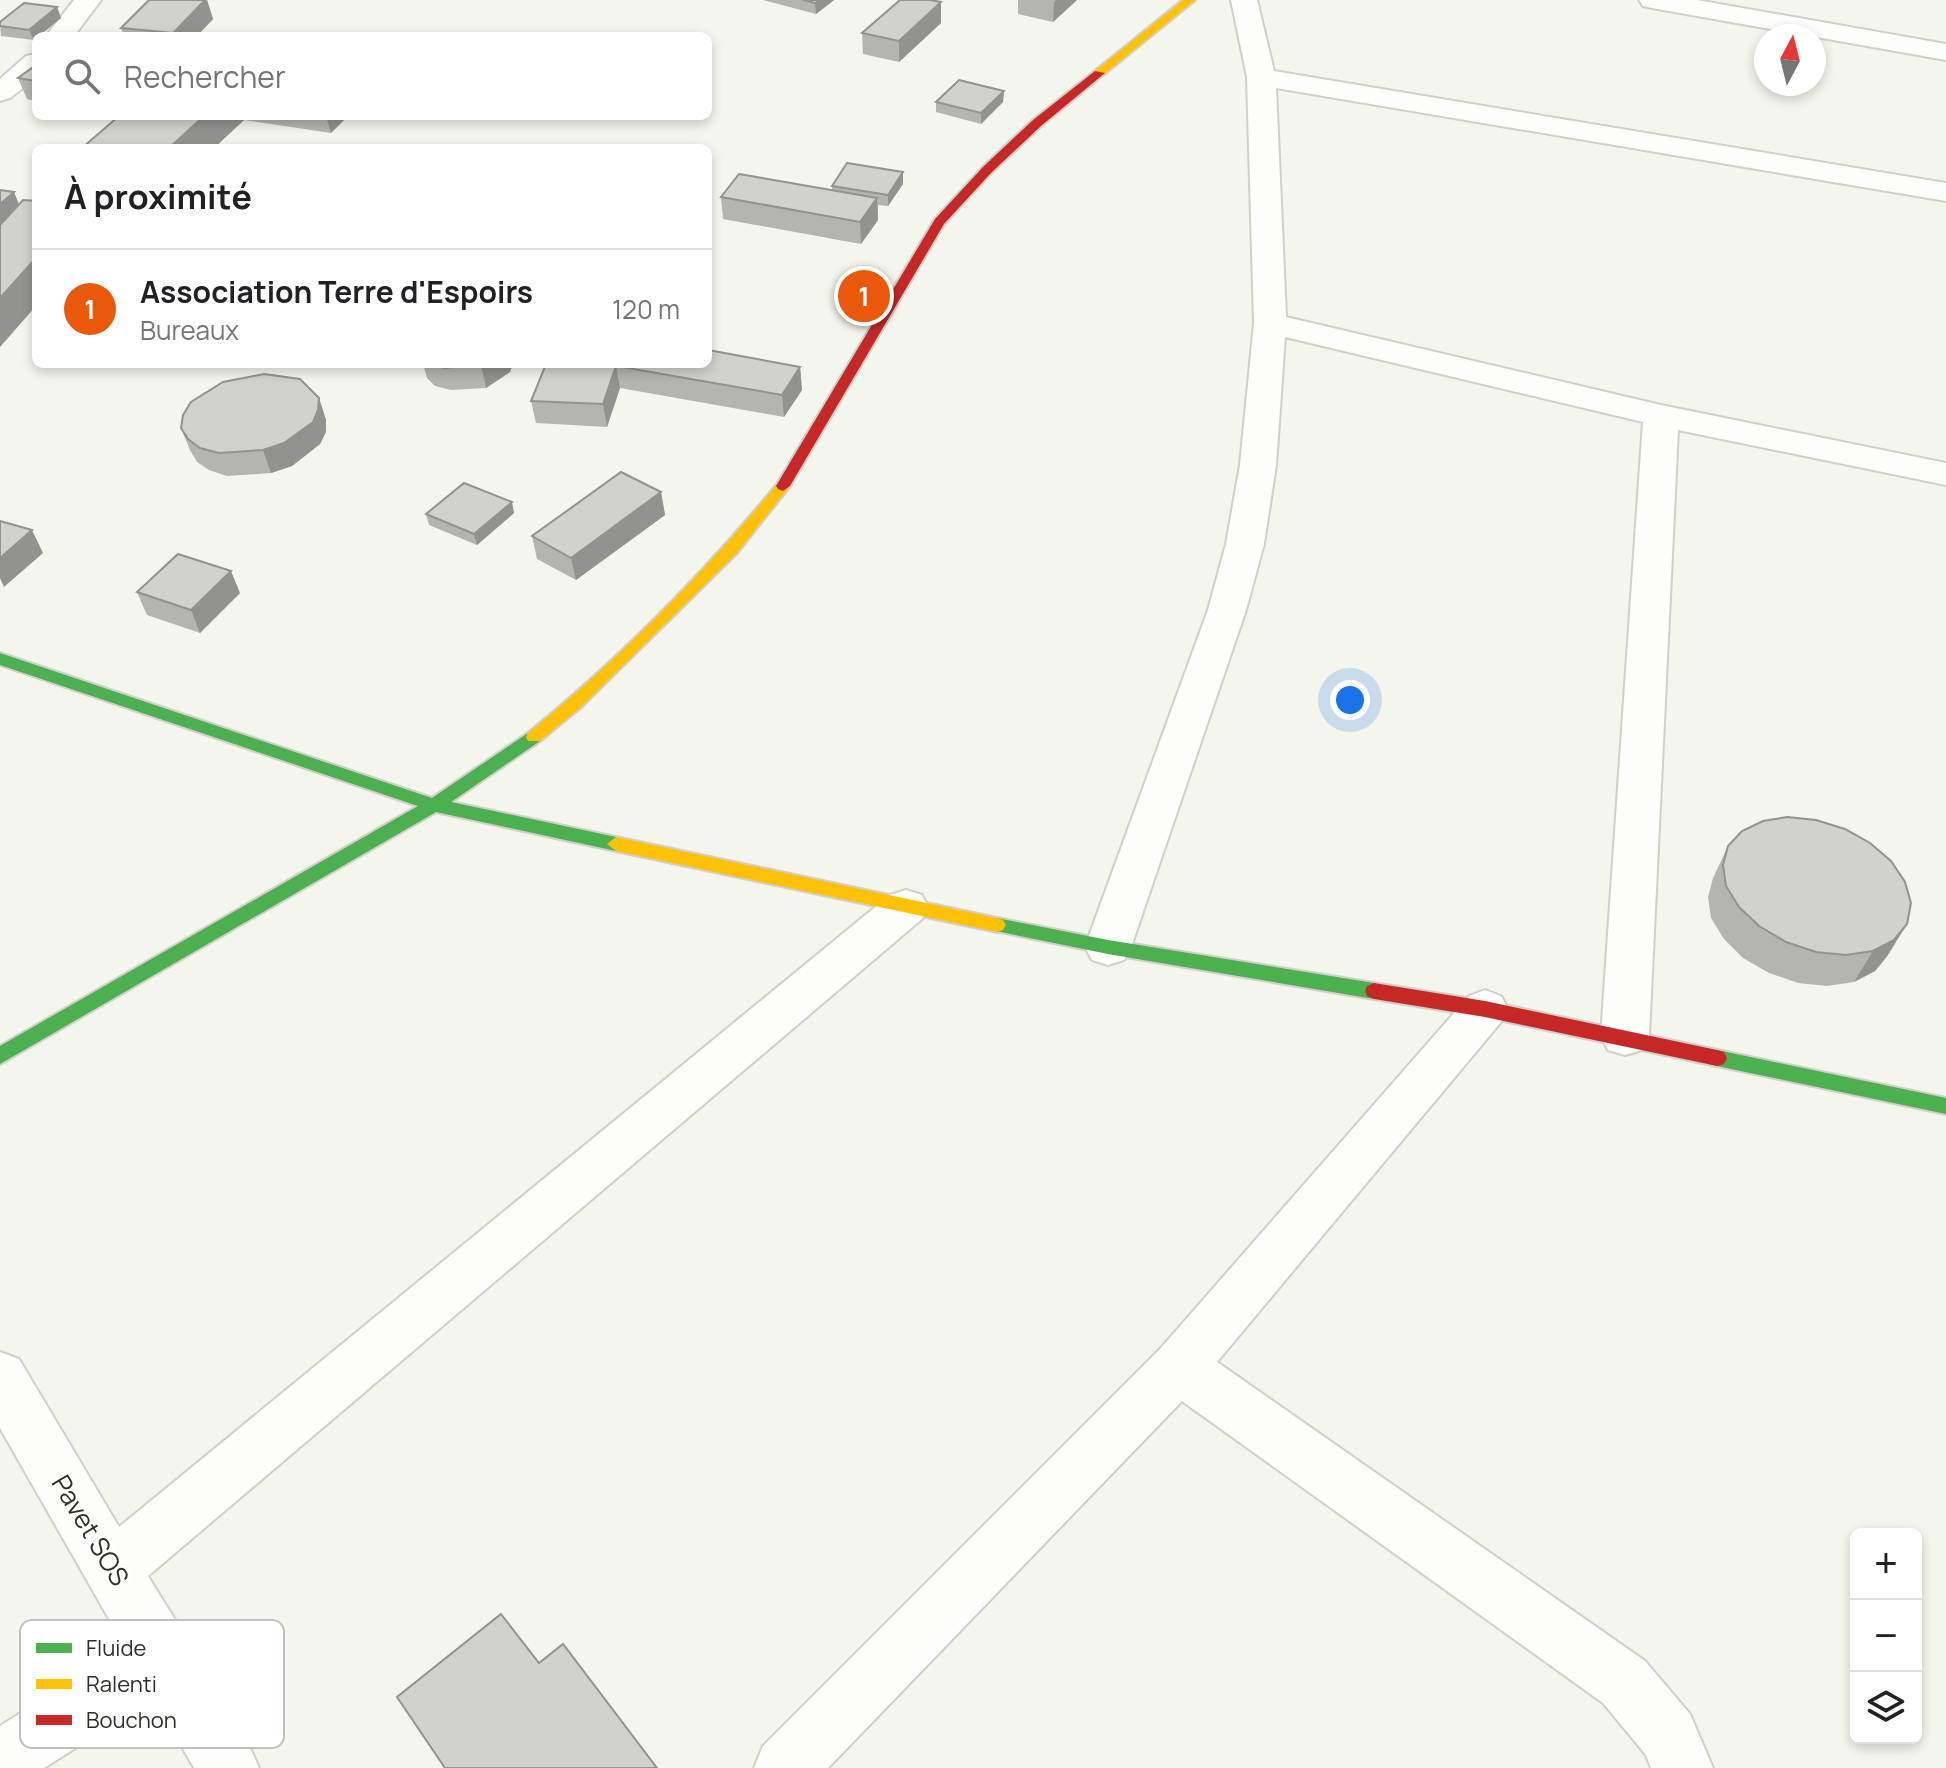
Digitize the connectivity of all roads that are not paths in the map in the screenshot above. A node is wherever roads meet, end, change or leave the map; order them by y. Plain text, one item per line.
1 (88, 0) edge
2 (1190, 0) edge
3 (1244, 0) edge
4 (1652, 0) edge
5 (63, 32) edge
6 (1946, 52) edge
7 (32, 65) edge
8 (1261, 77) junction
9 (0, 92) edge
10 (1946, 192) edge
11 (1270, 323) junction
12 (1661, 416) junction
13 (1946, 474) edge
14 (0, 659) edge
15 (434, 805) junction
16 (906, 907) junction
17 (1108, 947) junction
18 (1485, 1009) junction
19 (1625, 1036) junction
20 (0, 1056) edge
21 (1946, 1106) edge
22 (1179, 1367) junction
23 (0, 1377) edge
24 (114, 1568) junction
25 (144, 1620) edge
26 (20, 1748) edge
27 (217, 1748) edge
28 (0, 1761) edge
29 (228, 1768) edge
30 (785, 1768) edge
31 (1682, 1768) edge

1 - 5 street
2 - 15 main road
3 - 8 street
4 - 6 street
7 - 9 street
8 - 10 street
8 - 11 street
11 - 12 street
11 - 17 street
12 - 13 street
12 - 19 street
14 - 15 main road
15 - 16 main road
15 - 20 main road
16 - 17 main road
16 - 24 street
17 - 18 main road
18 - 19 main road
18 - 22 street
19 - 21 main road
22 - 30 street
22 - 31 street
23 - 24 street, Pavet SOS
24 - 25 street, Pavet SOS
26 - 28 street
27 - 29 street, Pavet SOS

